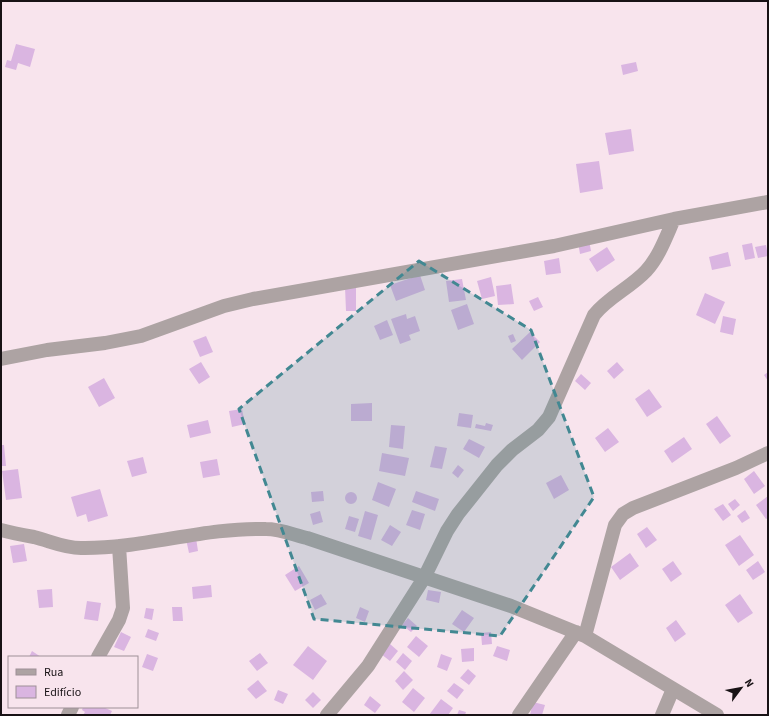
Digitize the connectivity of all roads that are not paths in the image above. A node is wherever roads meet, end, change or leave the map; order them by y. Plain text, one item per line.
1 (768, 202) edge
2 (674, 220) junction
3 (1, 359) edge
4 (768, 453) edge
5 (1, 530) edge
6 (119, 546) junction
7 (424, 578) junction
8 (581, 634) junction
9 (99, 656) edge
10 (673, 689) junction
11 (327, 715) edge
12 (519, 715) edge
13 (662, 715) edge
14 (717, 715) edge

1 - 2 street
2 - 3 street
2 - 7 street
4 - 8 street
5 - 6 street
6 - 7 street
6 - 9 street
7 - 8 street
7 - 11 street
8 - 10 street
8 - 12 street
10 - 13 street
10 - 14 street

